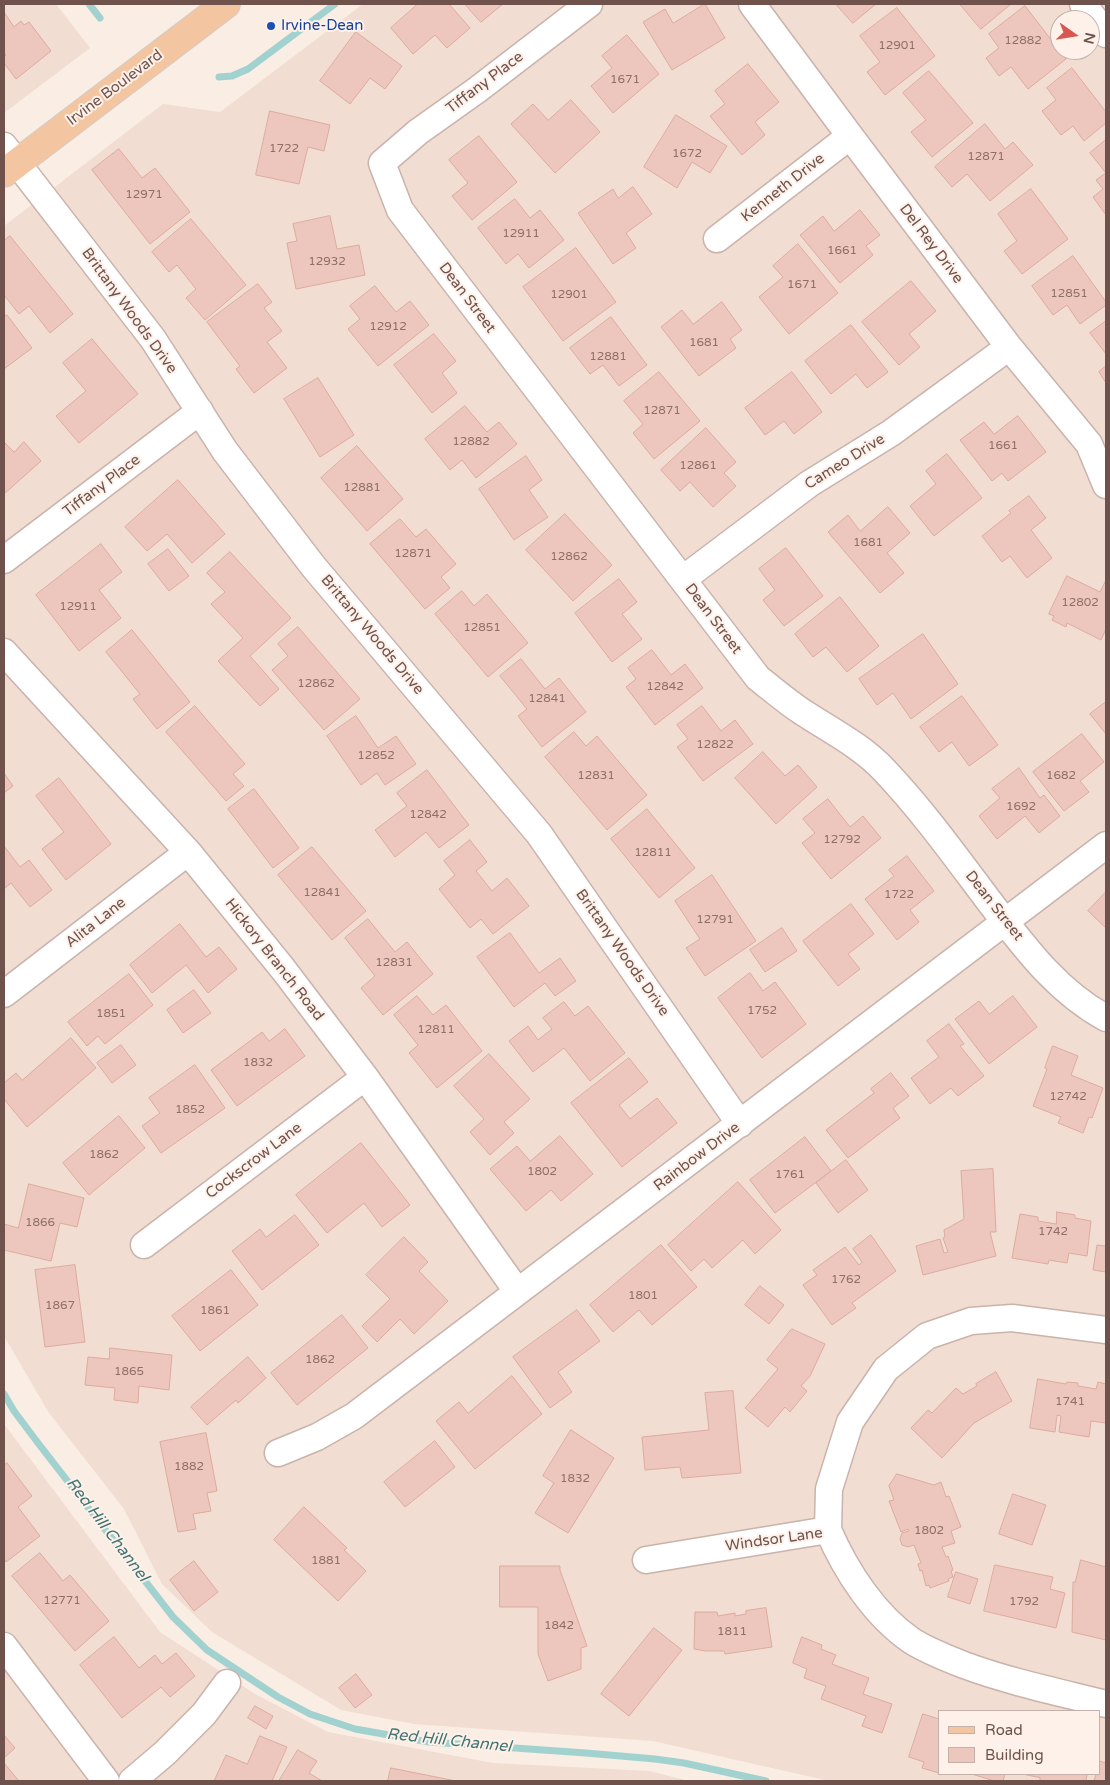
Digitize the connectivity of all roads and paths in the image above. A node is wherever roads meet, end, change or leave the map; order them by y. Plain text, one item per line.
1 (226, 4) edge
2 (589, 4) edge
3 (752, 4) edge
4 (1083, 4) edge
5 (1106, 34) edge
6 (850, 136) junction
7 (8, 160) edge
8 (382, 163) joint
9 (717, 239) dead end
10 (1009, 347) junction
11 (200, 411) junction
12 (1106, 485) edge
13 (4, 560) edge
14 (683, 579) junction
15 (4, 652) edge
16 (1106, 846) edge
17 (188, 852) junction
18 (1006, 922) junction
19 (4, 994) edge
20 (1106, 1018) edge
21 (365, 1077) junction
22 (740, 1124) junction
23 (144, 1245) dead end
24 (518, 1291) junction
25 (1106, 1330) edge
26 (278, 1453) dead end
27 (828, 1530) junction
28 (646, 1560) dead end
29 (4, 1646) edge
30 (228, 1683) dead end
31 (1106, 1704) edge
32 (106, 1781) edge
33 (132, 1781) edge

1 - 7 main road, Irvine Boulevard
2 - 8 street, Tiffany Place
3 - 6 street, Del Rey Drive
4 - 5 street
6 - 9 street, Kenneth Drive
6 - 10 street, Del Rey Drive
7 - 11 street, Brittany Woods Drive
8 - 14 street, Dean Street
10 - 12 street, Del Rey Drive
10 - 14 street, Cameo Drive
11 - 13 street, Tiffany Place
11 - 22 street, Brittany Woods Drive
14 - 18 street, Dean Street
15 - 17 street, Hickory Branch Road
16 - 18 street, Rainbow Drive
17 - 19 street, Alita Lane
17 - 21 street, Hickory Branch Road
18 - 20 street, Dean Street
18 - 22 street, Rainbow Drive
21 - 23 street, Cockscrow Lane
21 - 24 street, Hickory Branch Road
22 - 24 street, Rainbow Drive
24 - 26 street, Rainbow Drive
25 - 27 street
27 - 28 street, Windsor Lane
27 - 31 street, Windsor Lane
29 - 32 street
30 - 33 street

